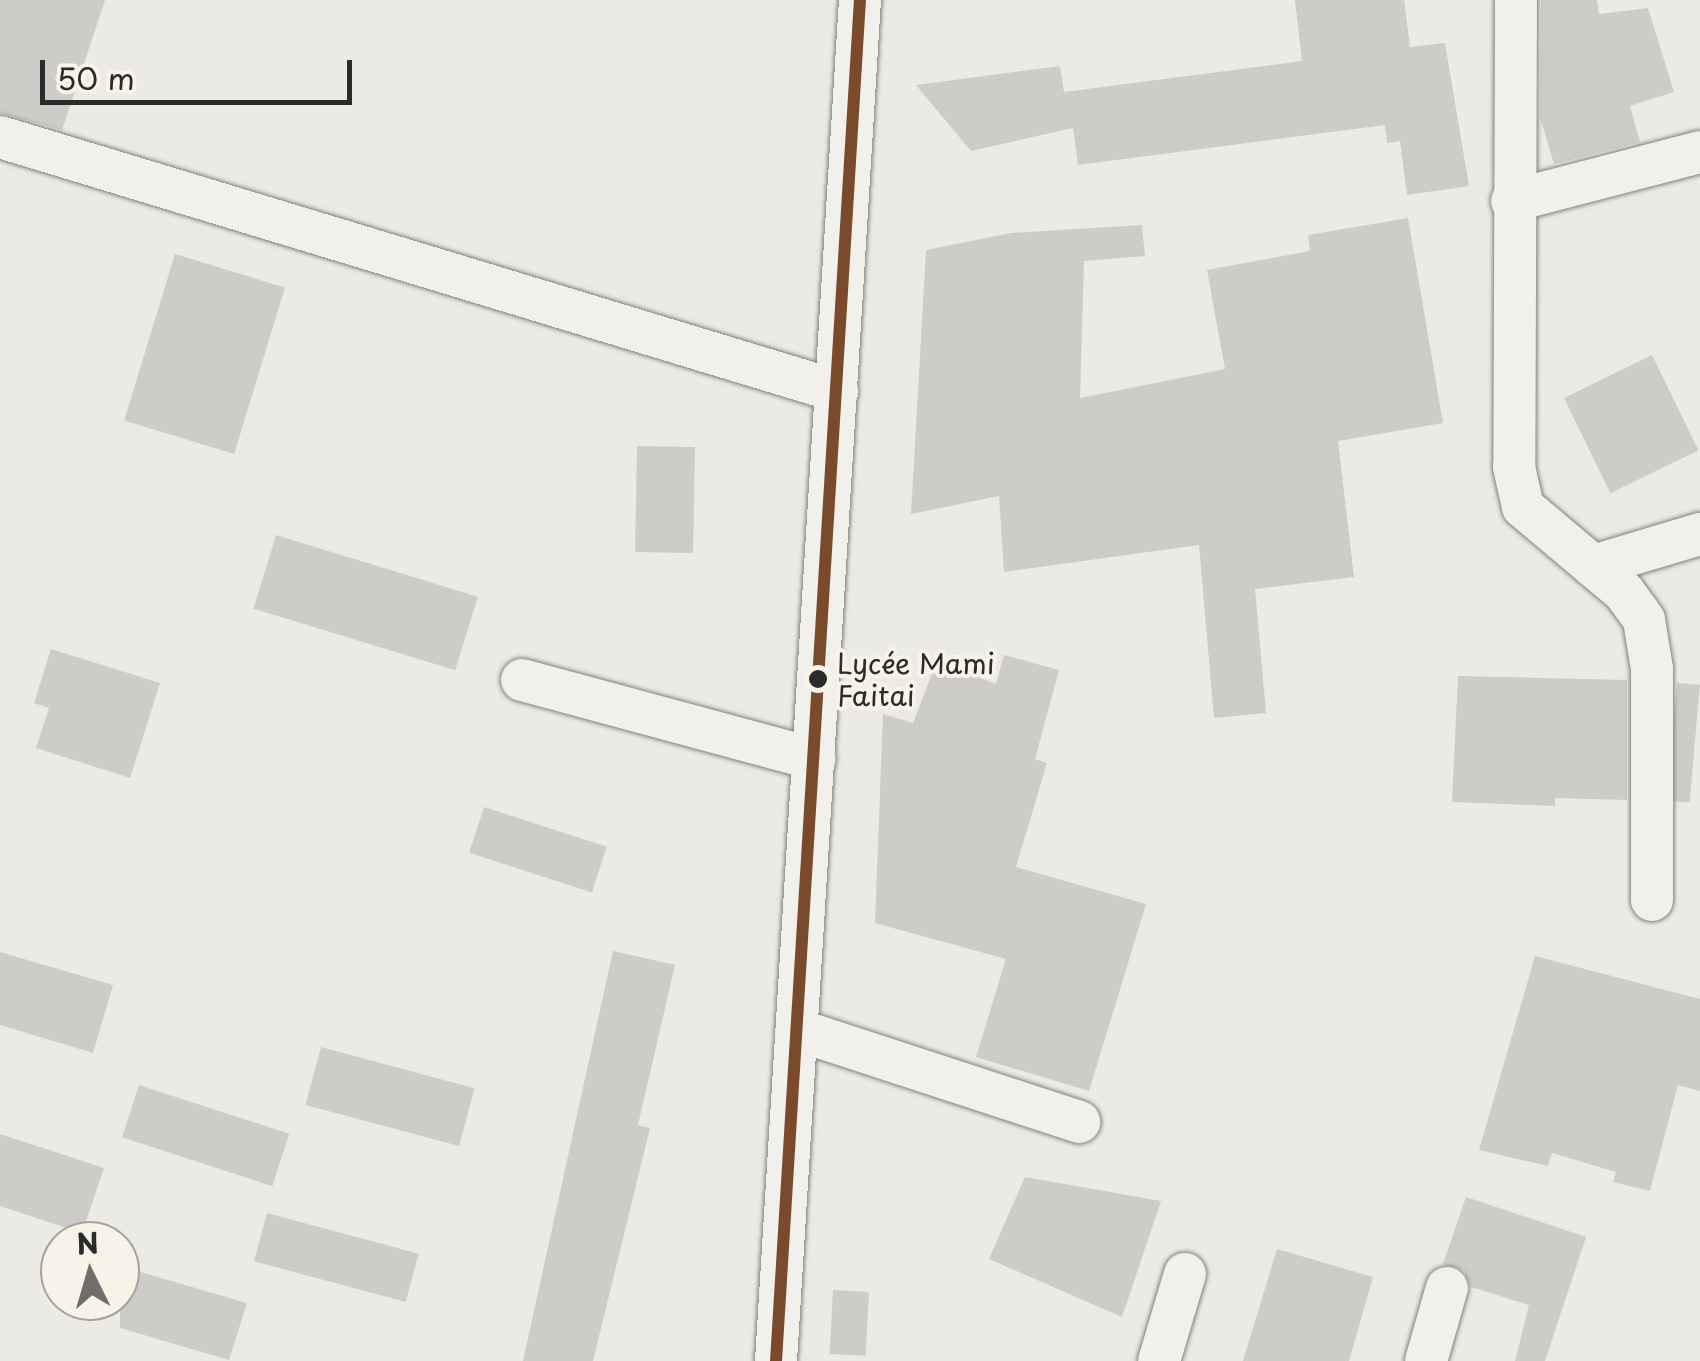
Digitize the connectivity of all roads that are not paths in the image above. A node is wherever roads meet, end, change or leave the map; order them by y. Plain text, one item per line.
1 (860, 0) edge
2 (1516, 0) edge
3 (0, 138) edge
4 (1700, 152) edge
5 (1512, 201) junction
6 (837, 392) junction
7 (1700, 534) edge
8 (1593, 566) junction
9 (522, 680) dead end
10 (814, 759) junction
11 (1652, 900) dead end
12 (798, 1030) junction
13 (1079, 1122) dead end
14 (1185, 1274) dead end
15 (1446, 1288) dead end
16 (776, 1361) edge
17 (1159, 1361) edge
18 (1426, 1361) edge

1 - 6 street
2 - 5 street
3 - 6 street
4 - 5 street
5 - 8 street
6 - 10 street
7 - 8 street
8 - 11 street
9 - 10 street
10 - 12 street
12 - 13 street
12 - 16 street
14 - 17 street
15 - 18 street

